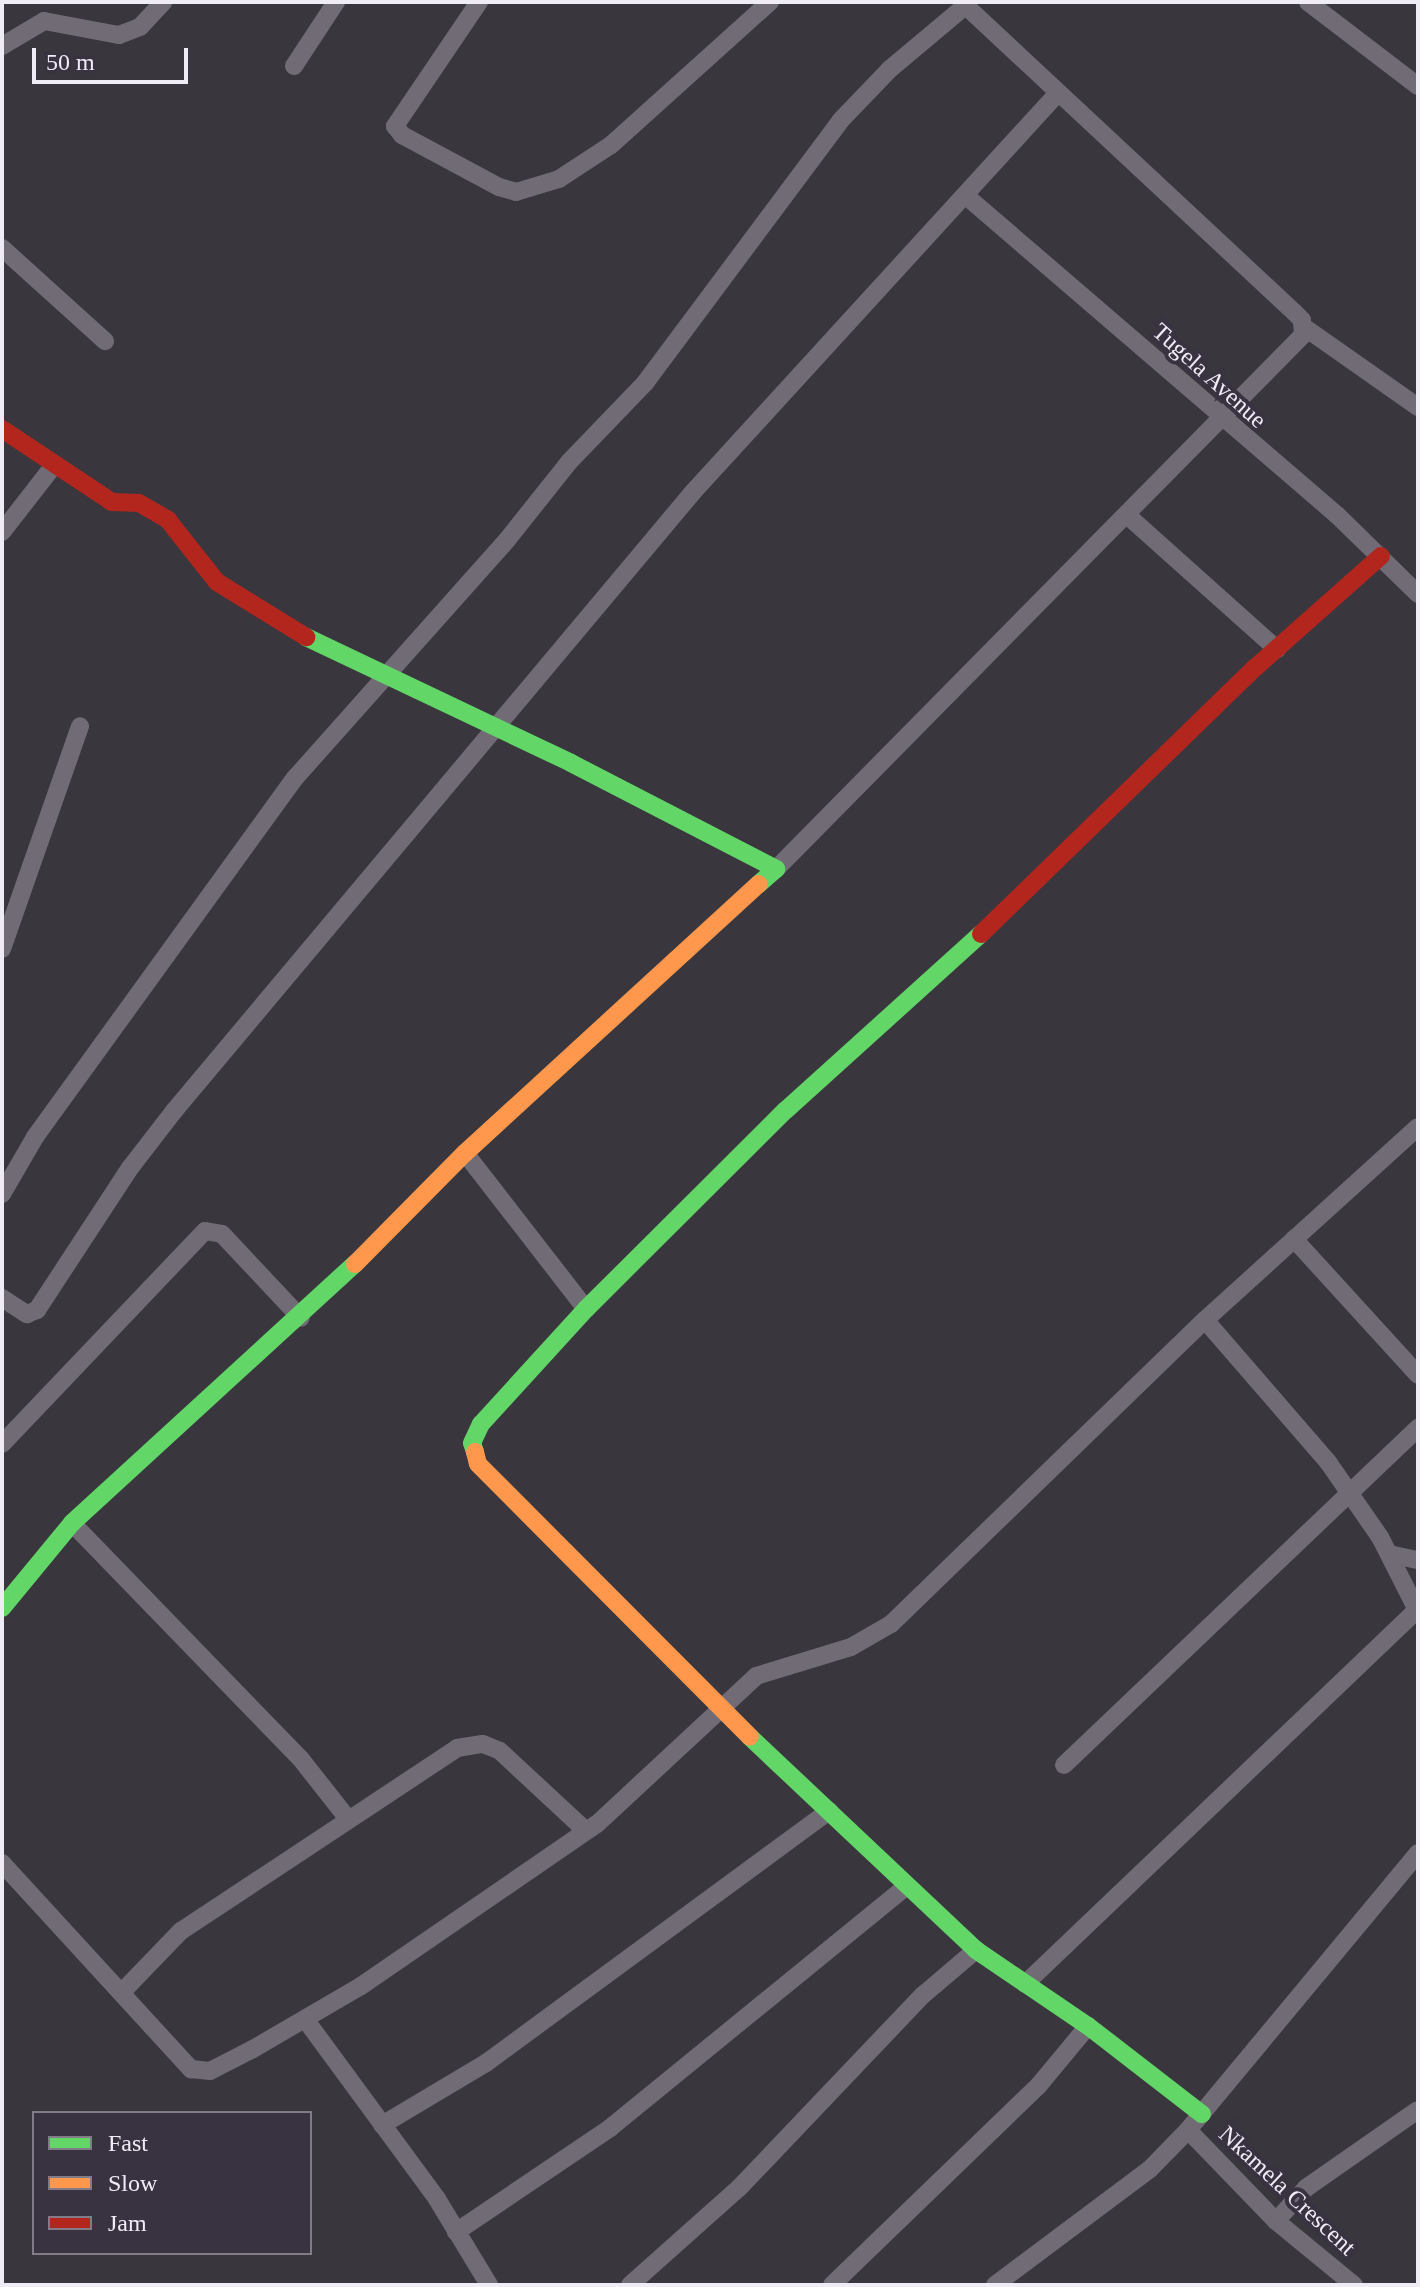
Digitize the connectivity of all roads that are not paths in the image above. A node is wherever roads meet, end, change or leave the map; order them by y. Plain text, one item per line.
1 (163, 2) edge
2 (336, 2) edge
3 (479, 2) edge
4 (770, 2) edge
5 (1308, 2) edge
6 (964, 4) edge
7 (2, 46) edge
8 (294, 66) dead end
9 (1418, 86) edge
10 (1057, 94) junction
11 (966, 196) junction
12 (2, 248) edge
13 (1304, 327) junction
14 (105, 341) dead end
15 (1418, 407) edge
16 (1221, 420) junction
17 (2, 429) edge
18 (55, 464) junction
19 (1128, 516) junction
20 (2, 532) edge
21 (1381, 556) junction
22 (1418, 594) edge
23 (1277, 649) junction
24 (382, 675) junction
25 (80, 726) dead end
26 (495, 729) junction
27 (776, 869) junction
28 (2, 949) edge
29 (1418, 1127) edge
30 (465, 1153) junction
31 (2, 1194) edge
32 (1294, 1239) junction
33 (2, 1298) edge
34 (586, 1309) junction
35 (301, 1318) junction
36 (1205, 1320) junction
37 (1418, 1375) edge
38 (1418, 1428) edge
39 (2, 1444) edge
40 (1349, 1492) junction
41 (72, 1523) junction
42 (1389, 1554) junction
43 (1418, 1560) edge
44 (2, 1608) edge
45 (1417, 1609) edge
46 (721, 1710) junction
47 (1064, 1765) dead end
48 (829, 1811) junction
49 (348, 1819) junction
50 (586, 1831) junction
51 (1418, 1853) edge
52 (2, 1863) edge
53 (907, 1886) junction
54 (976, 1950) junction
55 (1025, 1984) junction
56 (122, 1992) junction
57 (305, 2019) junction
58 (1088, 2026) junction
59 (1418, 2110) edge
60 (1202, 2114) junction
61 (382, 2125) junction
62 (1188, 2130) junction
63 (1276, 2221) junction
64 (456, 2232) junction
65 (489, 2285) edge
66 (630, 2285) edge
67 (832, 2285) edge
68 (995, 2285) edge
69 (1354, 2285) edge

1 - 7 street
2 - 8 street
3 - 4 street
5 - 9 street
6 - 10 street
6 - 24 street
10 - 11 street
10 - 13 street
11 - 16 street, Tugela Avenue
11 - 26 street
12 - 14 street
13 - 15 street
13 - 16 street
16 - 19 street
16 - 21 street, Tugela Avenue
17 - 18 street
18 - 20 street
18 - 24 street
19 - 23 street
19 - 27 street
21 - 22 street, Tugela Avenue
21 - 23 street
23 - 34 street
24 - 26 street
24 - 31 street
25 - 28 street
26 - 27 street
26 - 33 street
27 - 30 street
29 - 32 street
30 - 34 street
30 - 35 street
32 - 36 street
32 - 37 street
34 - 46 street
35 - 39 street
35 - 41 street
36 - 40 street
36 - 46 street
38 - 40 street
40 - 42 street
40 - 47 street
41 - 44 street
41 - 49 street
42 - 43 street
42 - 45 street
45 - 55 street
46 - 48 street
46 - 50 street
48 - 53 street
48 - 61 street
49 - 50 street
49 - 56 street
50 - 57 street
51 - 60 street
52 - 56 street
53 - 54 street
53 - 64 street
54 - 55 street
54 - 66 street
55 - 58 street
56 - 57 street
57 - 61 street
58 - 60 street
58 - 67 street
59 - 63 street
60 - 62 street
61 - 64 street
62 - 63 street, Nkamela Crescent
62 - 68 street
63 - 69 street, Nkamela Crescent
64 - 65 street

